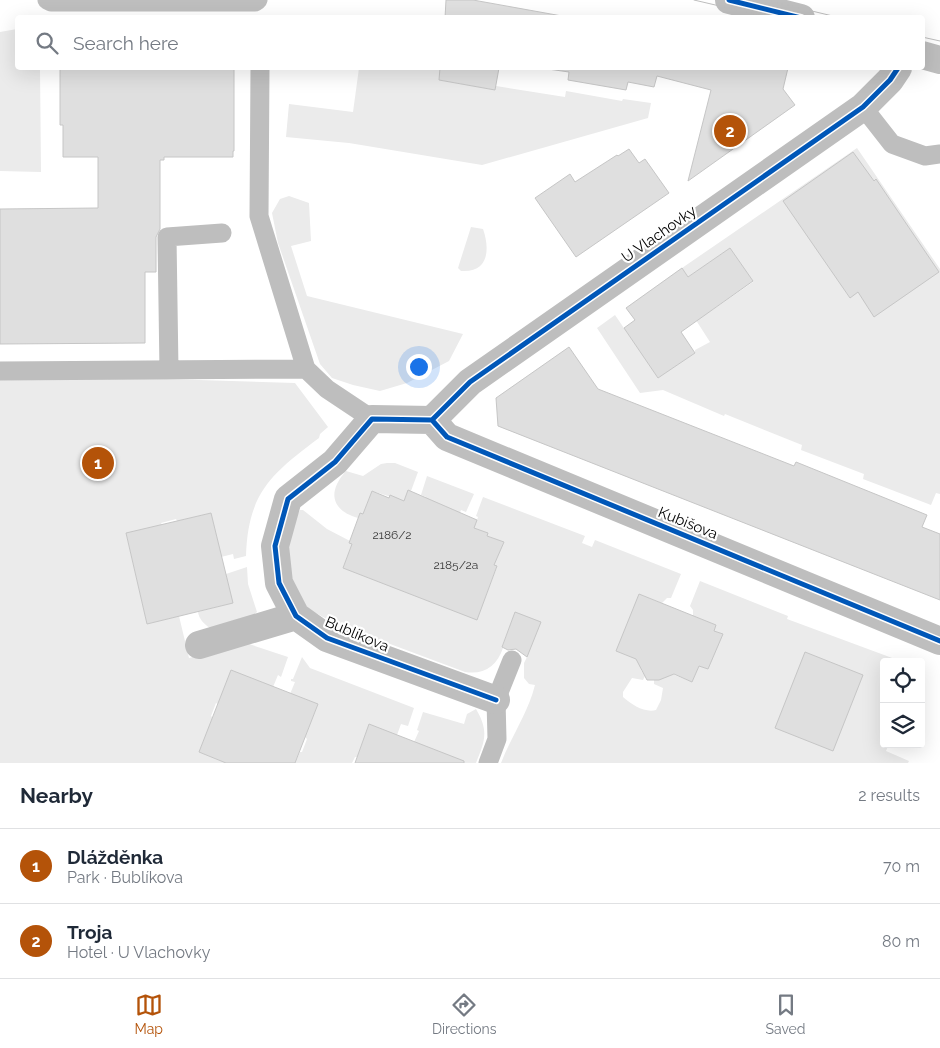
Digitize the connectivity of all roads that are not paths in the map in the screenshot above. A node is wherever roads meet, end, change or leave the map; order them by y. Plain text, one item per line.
1 (47, 0) edge
2 (258, 0) edge
3 (729, 0) edge
4 (789, 15) edge
5 (925, 56) edge
6 (940, 60) edge
7 (260, 70) edge
8 (897, 70) edge
9 (863, 107) junction
10 (940, 154) edge
11 (222, 233) dead end
12 (306, 369) junction
13 (169, 370) junction
14 (0, 371) edge
15 (372, 418) junction
16 (432, 420) junction
17 (296, 616) junction
18 (940, 641) edge
19 (199, 645) dead end
20 (512, 660) dead end
21 (496, 700) junction
22 (488, 763) edge

1 - 2 lane
3 - 4 street
5 - 6 street
7 - 12 lane
8 - 9 street, U Vlachovky
9 - 10 lane
9 - 16 street, U Vlachovky
11 - 13 lane
12 - 13 lane
12 - 15 lane
13 - 14 lane
15 - 16 street
15 - 17 street, Bublíkova
16 - 18 street, Kubišova
17 - 19 street
17 - 21 street, Bublíkova
20 - 21 lane
21 - 22 lane

